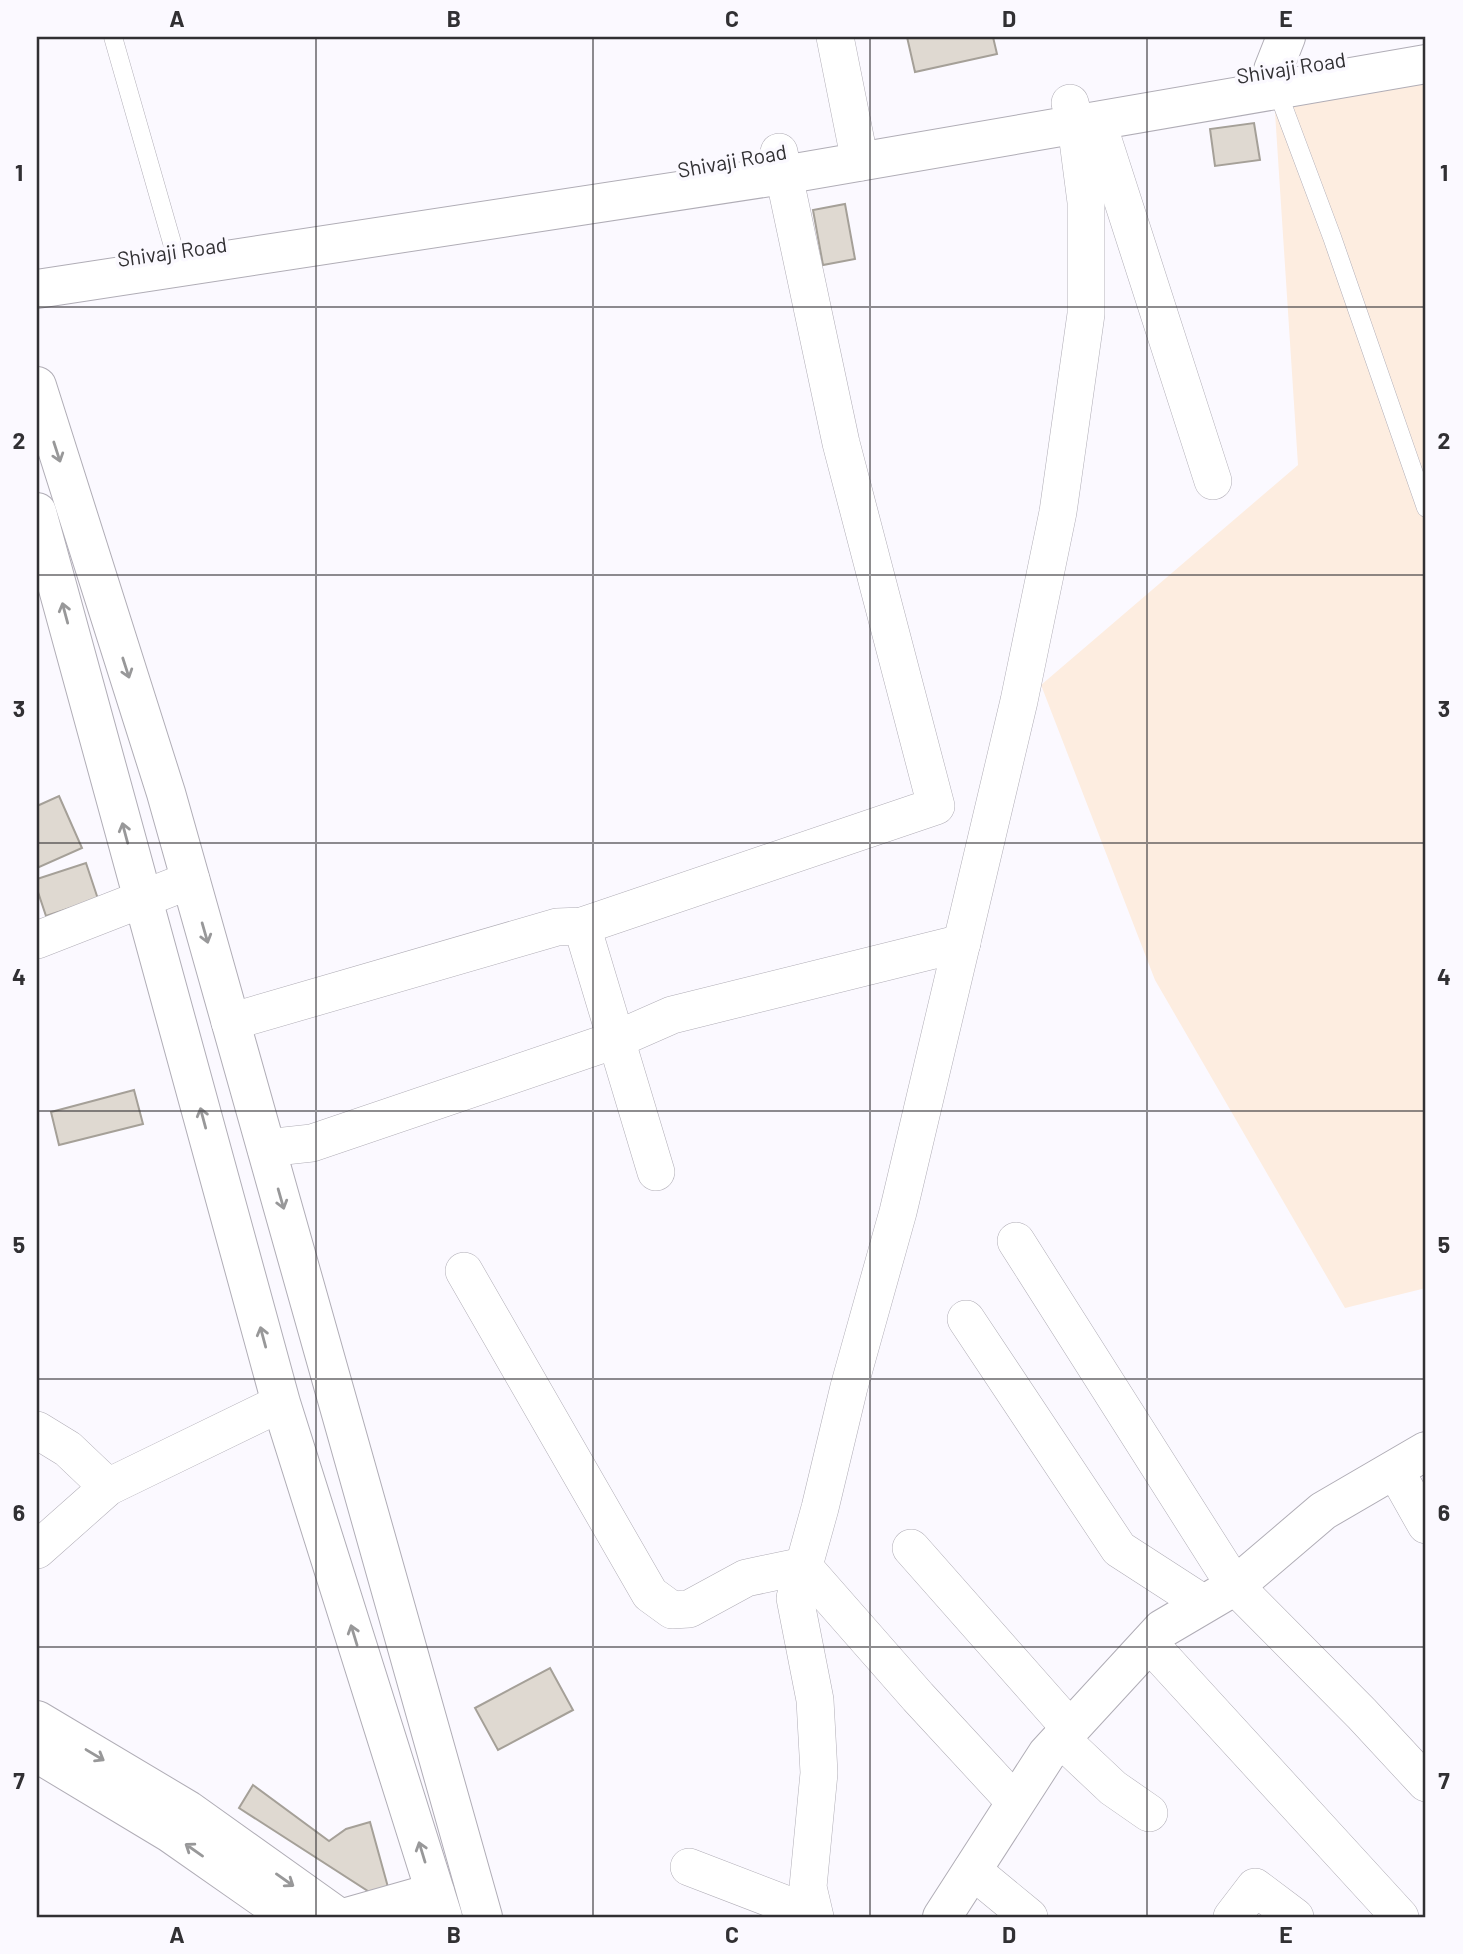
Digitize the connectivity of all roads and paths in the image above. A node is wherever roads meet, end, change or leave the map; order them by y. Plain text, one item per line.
1 (113, 37) edge
2 (835, 37) edge
3 (1426, 46) edge
4 (1426, 64) edge
5 (1278, 65) edge
6 (1081, 116) junction
7 (858, 150) junction
8 (781, 163) junction
9 (177, 260) junction
10 (37, 268) edge
11 (37, 289) edge
12 (37, 386) edge
13 (1213, 481) dead end
14 (1426, 508) edge
15 (37, 512) edge
16 (191, 880) junction
17 (143, 898) junction
18 (582, 926) junction
19 (37, 940) edge
20 (962, 943) junction
21 (230, 1022) junction
22 (615, 1040) junction
23 (266, 1148) junction
24 (656, 1172) dead end
25 (1016, 1241) dead end
26 (464, 1271) dead end
27 (966, 1319) dead end
28 (282, 1403) junction
29 (37, 1430) edge
30 (1411, 1461) edge
31 (108, 1487) junction
32 (1426, 1525) edge
33 (911, 1548) dead end
34 (37, 1550) edge
35 (803, 1566) junction
36 (1220, 1595) junction
37 (1149, 1643) junction
38 (37, 1720) edge
39 (1066, 1733) junction
40 (37, 1753) edge
41 (1426, 1783) edge
42 (1015, 1802) junction
43 (1149, 1813) dead end
44 (689, 1867) dead end
45 (972, 1870) junction
46 (439, 1905) edge
47 (815, 1916) edge
48 (290, 1917) edge
49 (338, 1917) edge
50 (347, 1917) edge
51 (483, 1917) edge
52 (942, 1917) edge
53 (1029, 1917) edge
54 (1232, 1917) edge
55 (1295, 1917) edge
56 (1400, 1917) edge

1 - 9 lane
2 - 7 street
3 - 5 main road, Shivaji Road
4 - 5 main road
5 - 6 main road, Shivaji Road
5 - 14 lane
6 - 7 main road, Shivaji Road
6 - 13 street
6 - 20 street
7 - 8 main road, Shivaji Road
8 - 9 main road, Shivaji Road
8 - 18 street
9 - 10 main road, Shivaji Road
9 - 11 main road
12 -> 16 main road
17 -> 15 main road
16 - 17 street
16 -> 21 main road
17 - 19 street
28 -> 17 main road
18 - 21 street
18 - 22 street
20 - 22 street
20 - 35 street
21 - 23 main road
22 - 23 street
22 - 24 street
23 -> 51 main road
25 - 36 street
26 - 35 street
27 - 36 street
28 - 31 street
46 -> 28 main road
29 - 31 street
30 - 32 street
30 - 36 main road
31 - 34 street
33 - 39 street
35 - 42 street
35 - 47 street
36 - 37 main road
36 - 41 street
37 - 39 main road
37 - 56 street
38 -> 49 main road
39 - 42 main road
39 - 43 street
48 -> 40 main road
42 - 45 main road
44 - 47 street
45 - 52 main road
45 - 53 street
46 - 50 main road
54 - 55 street

